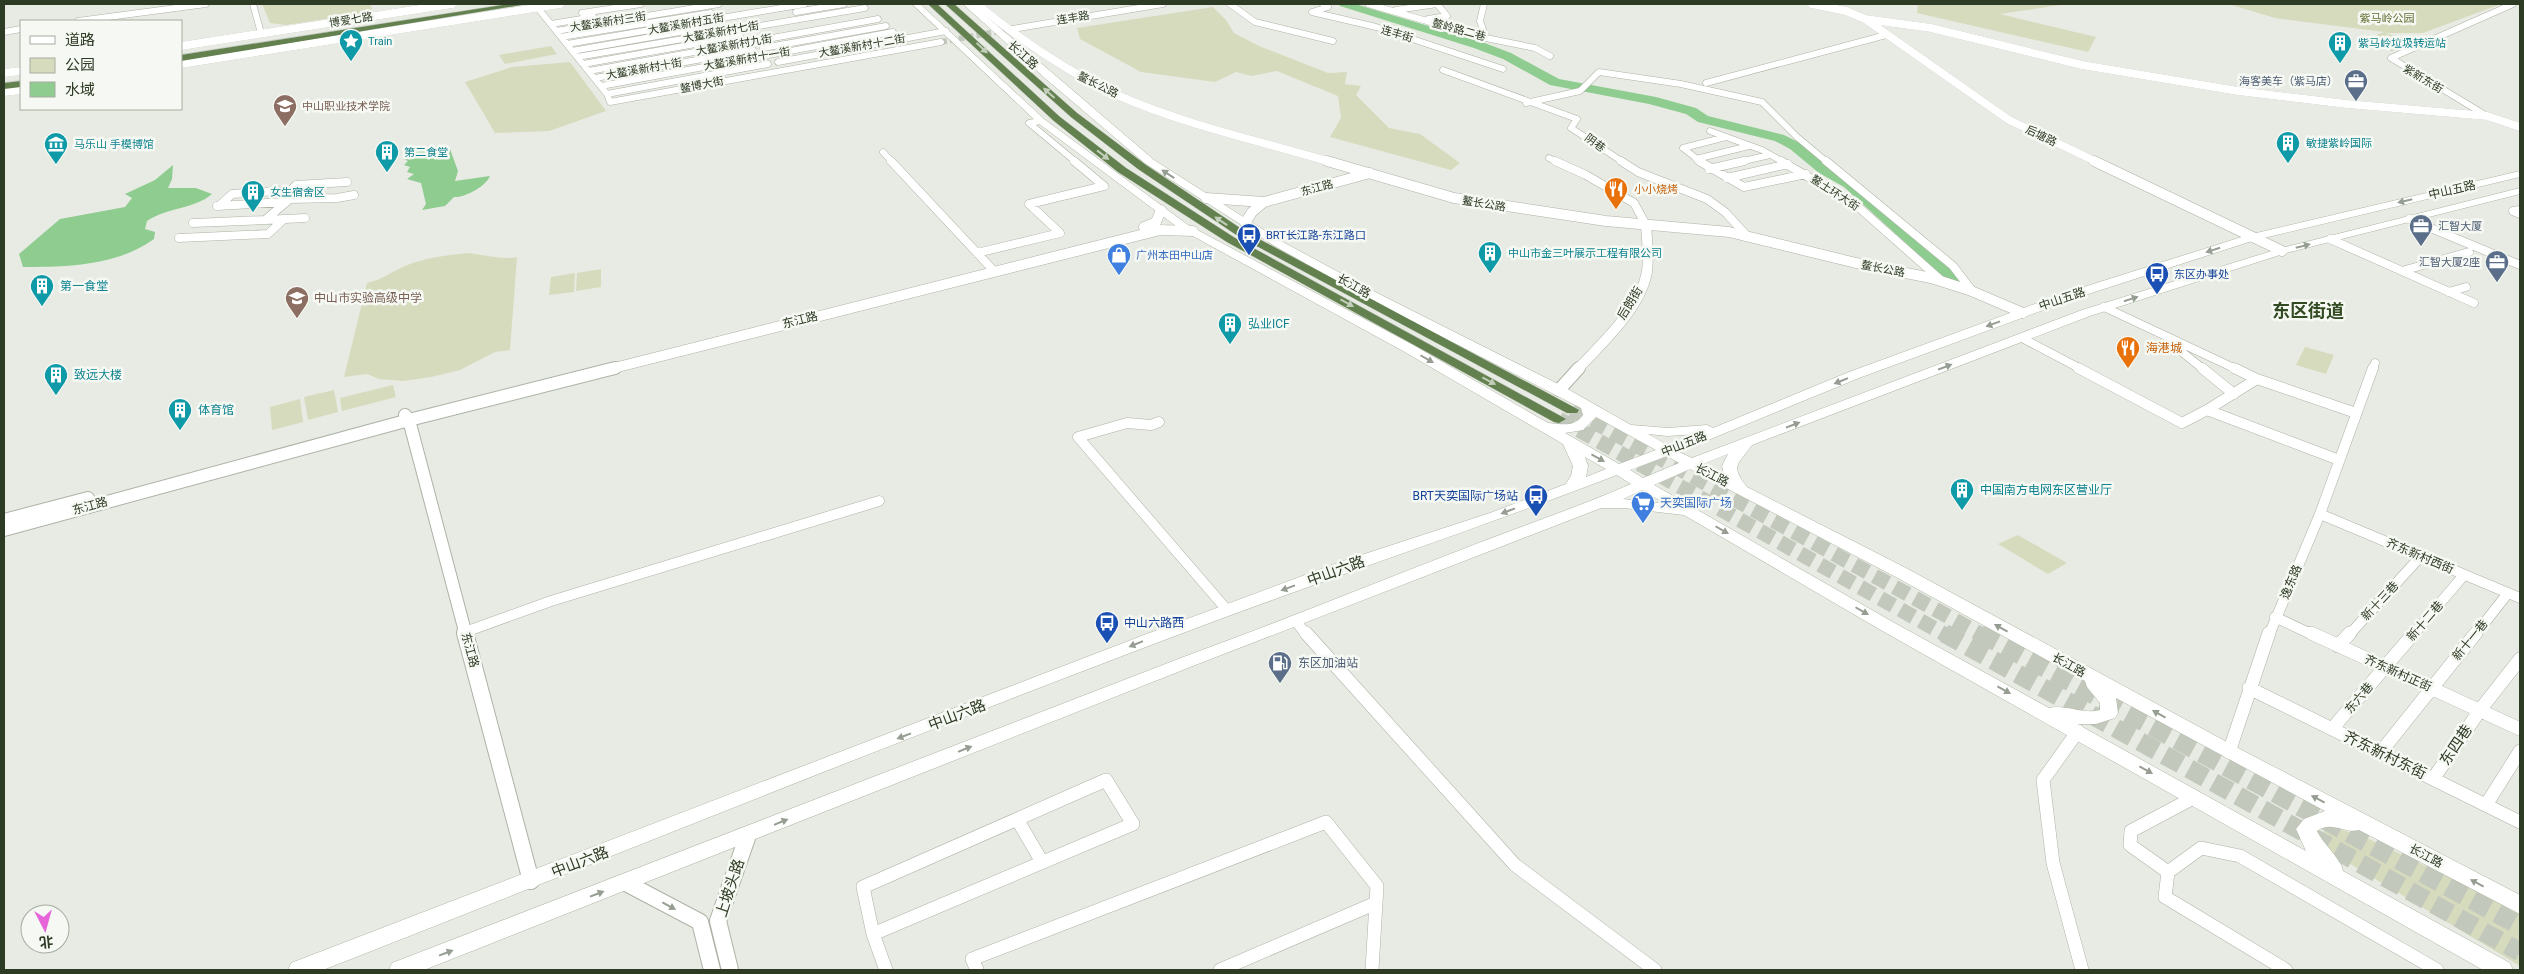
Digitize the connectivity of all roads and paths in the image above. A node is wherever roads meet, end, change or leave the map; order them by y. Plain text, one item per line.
1 (206, 4) edge
2 (253, 4) edge
3 (452, 4) edge
4 (490, 4) edge
5 (523, 4) edge
6 (560, 4) edge
7 (641, 4) edge
8 (679, 4) edge
9 (719, 4) edge
10 (764, 4) edge
11 (805, 4) edge
12 (844, 4) edge
13 (916, 4) edge
14 (932, 4) edge
15 (949, 4) edge
16 (966, 4) edge
17 (977, 4) edge
18 (1163, 4) edge
19 (1230, 4) edge
20 (1323, 4) edge
21 (1368, 4) edge
22 (1484, 4) edge
23 (1812, 4) edge
24 (708, 5) edge
25 (2510, 5) edge
26 (862, 6) edge
27 (537, 8) junction
28 (161, 10) edge
29 (725, 10) junction
30 (1391, 10) junction
31 (1443, 10) junction
32 (716, 12) junction
33 (748, 13) junction
34 (871, 13) junction
35 (1408, 15) junction
36 (731, 16) junction
37 (722, 18) junction
38 (546, 19) junction
39 (754, 19) junction
40 (878, 19) junction
41 (1864, 19) junction
42 (86, 20) edge
43 (707, 20) junction
44 (1424, 20) junction
45 (550, 24) junction
46 (956, 24) junction
47 (713, 26) junction
48 (761, 26) junction
49 (886, 26) junction
50 (743, 28) junction
51 (20, 29) edge
52 (1012, 29) tunnel mouth
53 (734, 30) junction
54 (556, 31) junction
55 (946, 31) junction
56 (4, 32) edge
57 (893, 32) junction
58 (261, 33) junction
59 (719, 33) junction
60 (749, 34) junction
61 (985, 35) junction
62 (1886, 35) junction
63 (740, 36) junction
64 (235, 37) junction
65 (561, 37) junction
66 (1486, 38) junction
67 (182, 39) edge
68 (901, 39) junction
69 (756, 41) junction
70 (1333, 41) dead end
71 (941, 42) tunnel mouth
72 (746, 43) junction
73 (567, 44) junction
74 (182, 46) edge
75 (911, 46) junction
76 (962, 46) junction
77 (763, 48) junction
78 (754, 50) junction
79 (572, 51) junction
80 (182, 52) edge
81 (1022, 54) junction
82 (770, 55) junction
83 (1550, 56) dead end
84 (577, 57) junction
85 (760, 57) junction
86 (182, 58) edge
87 (778, 62) junction
88 (182, 64) edge
89 (583, 64) junction
90 (768, 64) junction
91 (785, 69) junction
92 (1503, 69) dead end
93 (20, 70) edge
94 (1443, 70) dead end
95 (589, 71) junction
96 (773, 71) junction
97 (4, 73) edge
98 (20, 77) edge
99 (595, 78) junction
100 (4, 80) edge
101 (1706, 83) dead end
102 (20, 84) edge
103 (4, 86) edge
104 (601, 86) junction
105 (1006, 87) junction
106 (20, 90) edge
107 (1065, 91) junction
108 (4, 92) edge
109 (607, 94) junction
110 (1526, 103) junction
111 (1050, 112) junction
112 (1071, 113) junction
113 (2487, 116) junction
114 (1042, 121) junction
115 (2520, 127) edge
116 (1710, 131) dead end
117 (1726, 137) junction
118 (1750, 146) junction
119 (883, 152) dead end
120 (1770, 155) junction
121 (1549, 158) dead end
122 (1696, 159) junction
123 (1788, 164) junction
124 (1710, 169) junction
125 (1370, 174) junction
126 (1806, 174) junction
127 (2520, 174) edge
128 (1110, 175) junction
129 (1093, 177) junction
130 (1727, 178) junction
131 (347, 182) dead end
132 (291, 190) junction
133 (2520, 191) edge
134 (354, 195) dead end
135 (1206, 198) junction
136 (288, 201) junction
137 (1264, 202) junction
138 (2520, 210) edge
139 (1166, 213) junction
140 (2520, 214) edge
141 (284, 218) junction
142 (305, 218) dead end
143 (2409, 219) junction
144 (265, 220) junction
145 (193, 222) dead end
146 (1245, 223) junction
147 (1646, 225) junction
148 (1189, 229) junction
149 (1748, 236) junction
150 (2252, 237) junction
151 (179, 238) dead end
152 (2330, 239) junction
153 (2282, 251) junction
154 (2469, 252) dead end
155 (978, 253) junction
156 (2520, 265) edge
157 (993, 270) junction
158 (2402, 271) junction
159 (1943, 282) junction
160 (2466, 287) dead end
161 (1973, 292) junction
162 (2449, 292) junction
163 (2474, 303) dead end
164 (2104, 308) junction
165 (2023, 313) junction
166 (2160, 334) junction
167 (2022, 338) junction
168 (2374, 363) dead end
169 (2256, 379) junction
170 (1559, 390) junction
171 (2234, 394) junction
172 (1587, 406) junction
173 (1572, 410) tunnel mouth
174 (2207, 410) junction
175 (2356, 413) junction
176 (407, 417) junction
177 (1559, 419) tunnel mouth
178 (1159, 422) dead end
179 (1543, 426) junction
180 (1623, 426) junction
181 (1726, 427) junction
182 (1567, 441) junction
183 (1748, 442) junction
184 (1668, 451) junction
185 (2339, 460) junction
186 (1691, 464) junction
187 (1619, 470) junction
188 (1643, 484) junction
189 (1571, 488) junction
190 (1742, 491) junction
191 (880, 501) dead end
192 (1592, 507) junction
193 (2320, 514) junction
194 (1695, 515) junction
195 (4, 520) edge
196 (4, 530) edge
197 (2421, 556) junction
198 (2464, 575) junction
199 (2508, 593) junction
200 (2520, 598) edge
201 (1227, 610) junction
202 (2275, 617) junction
203 (1296, 622) junction
204 (465, 632) junction
205 (2338, 646) junction
206 (2520, 659) edge
207 (2385, 667) junction
208 (2078, 670) junction
209 (2249, 688) junction
210 (2431, 688) junction
211 (2038, 709) junction
212 (2480, 710) junction
213 (2520, 729) edge
214 (2332, 730) junction
215 (2078, 731) junction
216 (2520, 751) edge
217 (2229, 752) junction
218 (2380, 753) junction
219 (2433, 779) junction
220 (2195, 797) junction
221 (2486, 805) junction
222 (1017, 819) junction
223 (2520, 822) edge
224 (2386, 834) junction
225 (748, 835) junction
226 (1042, 862) junction
227 (2168, 872) junction
228 (531, 881) junction
229 (2347, 882) junction
230 (626, 883) junction
231 (1376, 904) junction
232 (2520, 905) edge
233 (873, 934) junction
234 (2498, 969) edge
235 (299, 970) edge
236 (400, 970) edge
237 (712, 970) edge
238 (730, 970) edge
239 (886, 970) edge
240 (977, 970) edge
241 (1220, 970) edge
242 (1372, 970) edge
243 (1655, 970) edge
244 (2082, 970) edge
245 (2286, 970) edge
246 (2437, 970) edge

1 - 28 street
2 - 58 street
3 - 58 street
4 - 80 highway, 博爱七路
5 - 86 highway, 博爱七路
6 - 27 street
7 - 38 street
8 - 45 street
9 - 24 street, 大鳌溪新村三街
9 - 29 street
10 - 29 street, 大鳌溪新村五街
11 - 33 street, 大鳌溪新村五街
12 - 39 street
13 - 55 main road, 长江路
14 - 46 highway, 长江路
15 - 61 highway, 长江路
16 - 81 main road, 长江路
17 - 125 street, 鳌长公路
18 - 52 street, 连丰路
19 - 70 street
20 - 92 street, 连丰街
21 - 30 street, 鳌岭路二巷
22 - 66 street
23 - 41 street, 后塘路
24 - 32 street
24 - 54 street, 大鳌溪新村三街
25 - 113 street, 紫新东街
26 - 34 street
26 - 48 street, 大鳌溪新村七街
27 - 38 street
27 - 88 street
28 - 42 street
29 - 36 street
30 - 31 street
30 - 35 street, 鳌岭路二巷
31 - 35 street
31 - 44 street
32 - 37 street
32 - 65 street
33 - 36 street, 大鳌溪新村五街
33 - 39 street
34 - 40 street
34 - 60 street
35 - 44 street, 鳌岭路二巷
36 - 37 street, 大鳌溪新村五街
37 - 43 street, 大鳌溪新村五街
38 - 45 street
39 - 48 street
40 - 49 street
40 - 69 street, 大鳌溪新村九街
41 - 62 street, 后塘路
41 - 113 street
43 - 47 street
43 - 73 street, 大鳌溪新村五街
44 - 66 street, 鳌岭路二巷
45 - 54 street
46 - 76 main road
46 -> 111 highway, 长江路
47 - 59 street
47 - 79 street
48 - 50 street, 大鳌溪新村七街
49 - 57 street
49 - 77 street
50 - 53 street, 大鳌溪新村七街
50 - 60 street
51 - 56 street
53 - 59 street, 大鳌溪新村七街
53 - 63 street
54 - 65 street
55 - 68 street, 大鳌溪新村十二街
55 - 76 main road, 长江路
57 - 68 street
57 - 82 street, 大鳌溪新村十一街
58 - 64 street
59 - 84 street, 大鳌溪新村七街
60 - 69 street
61 - 81 main road
112 -> 61 highway, 长江路
62 - 101 street
62 - 150 street, 后塘路
63 - 72 street
63 - 89 street
64 - 67 street
64 - 74 street
65 - 73 street
66 - 83 street, 鳌岭路二巷
68 - 75 street
68 - 87 street, 大鳌溪新村十二街
69 - 72 street, 大鳌溪新村九街
69 - 77 street
71 - 75 street
72 - 78 street
72 - 95 street, 大鳌溪新村九街
73 - 79 street
75 - 91 street, 鳌博大街
76 - 105 main road, 长江路
77 - 82 street
78 - 85 street
78 - 99 street, 大鳌溪新村十街
79 - 84 street
81 - 107 main road, 长江路
82 - 85 street, 大鳌溪新村十一街
82 - 87 street
84 - 89 street
85 - 90 street
85 - 104 street, 大鳌溪新村十一街
87 - 91 street
89 - 95 street
90 - 96 street
90 - 109 street
91 - 96 street, 鳌博大街
93 - 97 street
94 - 110 street, 阴巷
95 - 99 street
96 - 109 street, 鳌博大街
98 - 100 highway
99 - 104 street
102 - 103 highway
104 - 109 street
105 - 111 main road, 长江路
105 - 114 main road, 长江路
106 - 108 street
107 - 112 main road
135 -> 107 main road, 长江路
110 - 149 street, 阴巷
110 - 161 street
111 -> 177 highway, 长江路
173 -> 112 highway, 长江路
113 - 115 street
114 - 128 main road, 长江路
114 - 129 street
116 - 117 street, 鳌土环大街
117 - 118 street, 鳌土环大街
117 - 122 street
118 - 120 street, 鳌土环大街
118 - 122 street
119 - 155 street
120 - 123 street, 鳌土环大街
120 - 124 street
121 - 147 street
122 - 124 street
123 - 126 street, 鳌土环大街
123 - 130 street
124 - 130 street
125 - 137 street, 东江路
125 - 147 street, 鳌长公路
126 - 130 street
126 - 159 street, 鳌土环大街
127 -> 150 main road, 中山五路
128 - 129 street
128 - 139 main road, 长江路
129 - 155 street
131 - 132 street
132 - 136 street
132 - 136 street
133 - 143 main road, 中山五路
134 - 136 street
135 - 137 street, 东江路
135 - 146 main road, 长江路
136 - 144 street
137 - 146 street
138 - 140 street
139 - 148 main road, 长江路
139 - 157 street, 东江路
141 - 142 street
141 - 144 street
141 - 151 street
143 - 152 main road, 中山五路
143 - 156 street
144 - 145 street
146 - 170 main road, 长江路
147 - 149 street, 鳌长公路
147 - 170 street, 后朗街
148 - 157 street, 东江路
148 -> 179 main road
149 - 159 street, 鳌长公路
150 - 153 street, 后塘路
150 -> 165 main road, 中山五路
153 -> 152 main road, 中山五路
152 - 158 street
164 -> 153 main road, 中山五路
154 - 158 street
155 - 157 street
157 - 176 street, 东江路
158 - 162 street
159 - 161 street, 鳌长公路
160 - 162 street
161 - 165 street, 鳌长公路
162 - 163 street
164 - 166 street
164 - 167 main road, 中山五路
165 -> 181 main road, 中山五路
166 - 169 street
166 - 171 street
167 - 174 street
183 -> 167 main road, 中山五路
168 - 175 street, 逸东路
169 - 171 street
169 - 175 street
170 - 172 main road, 长江路
171 - 174 street
172 - 179 main road
172 - 180 main road, 长江路
174 - 185 street
175 - 185 street, 逸东路
176 - 195 street, 东江路
176 - 196 street, 东江路
176 - 204 street, 东江路
178 - 201 street
179 - 182 main road
180 - 181 main road
180 - 184 main road, 长江路
181 - 184 main road, 中山五路
182 -> 187 main road
182 - 189 main road
183 - 186 main road, 中山五路
183 - 190 main road
184 - 186 main road, 长江路
184 - 187 main road, 中山五路
185 - 193 street, 逸东路
186 - 188 main road, 中山五路
186 - 190 main road, 长江路
187 - 188 main road
187 - 189 main road, 中山六路
188 - 192 main road
188 - 194 main road
189 -> 201 main road, 中山六路
208 -> 190 main road, 长江路
191 - 204 street
192 - 194 main road
192 - 203 main road
193 - 197 street, 齐东新村西街
193 - 202 street, 逸东路
194 -> 211 main road
197 - 198 street, 齐东新村西街
197 - 205 street, 新十三巷
198 - 199 street, 齐东新村西街
198 - 207 street, 新十二巷
199 - 200 street, 齐东新村西街
199 - 210 street, 新十一巷
201 -> 228 main road, 中山六路
202 - 205 street, 齐东新村正街
202 - 209 street, 逸东路
225 -> 203 main road
203 - 243 street
204 - 228 street, 东江路
205 - 207 street, 齐东新村正街
206 - 212 street, 东四巷
207 - 210 street, 齐东新村正街
207 - 214 street, 东六巷
208 - 211 main road
217 -> 208 main road, 长江路
209 - 214 street, 齐东新村东街
209 - 217 street, 逸东路
210 - 212 street, 齐东新村正街
210 - 218 street, 新十一巷
211 - 215 main road
212 - 213 street, 齐东新村正街
212 - 219 street, 东四巷
214 - 218 street, 齐东新村东街
215 -> 220 main road
215 - 244 street
216 - 221 street
224 -> 217 main road, 长江路
218 - 219 street, 齐东新村东街
219 - 221 street, 齐东新村东街
220 - 227 street
220 - 229 main road
221 - 223 street, 齐东新村东街
222 - 226 street
222 - 226 street
222 - 233 street
224 - 229 main road
232 -> 224 main road, 长江路
225 - 230 main road
225 - 238 street, 上坡头路
226 - 233 street
227 - 245 street
227 - 246 street
228 - 235 main road, 中山六路
229 - 234 main road
236 -> 230 main road
230 -> 237 street, 上坡头路
231 - 240 street
231 - 241 street
231 - 242 street
233 - 239 street

